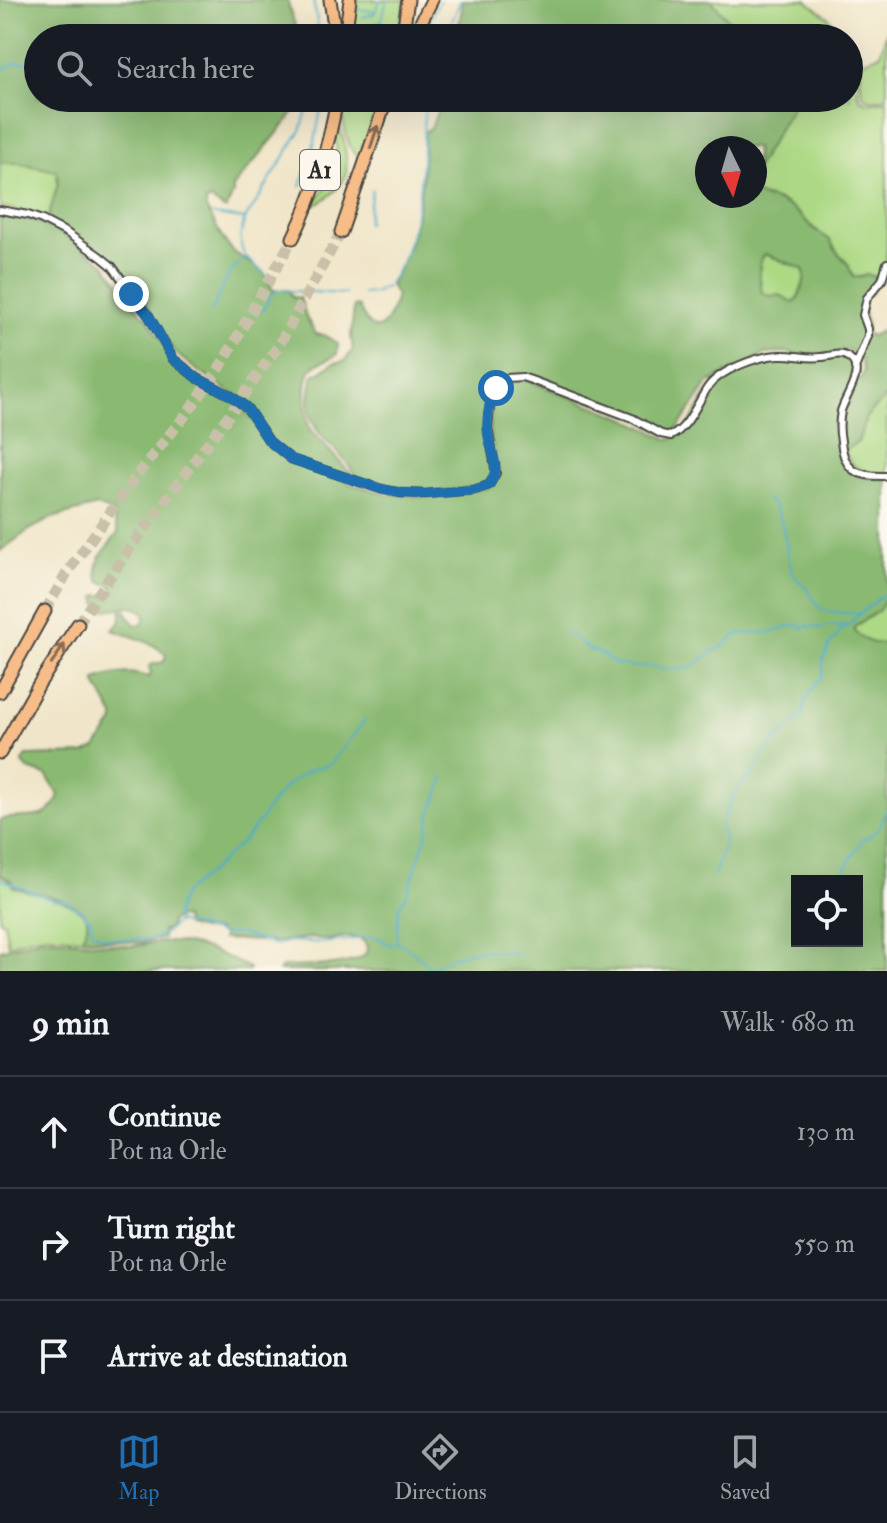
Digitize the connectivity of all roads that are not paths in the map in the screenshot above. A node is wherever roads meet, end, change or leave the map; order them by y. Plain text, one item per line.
1 (330, 0) edge
2 (350, 0) edge
3 (408, 0) edge
4 (432, 0) edge
5 (334, 24) edge
6 (347, 24) edge
7 (404, 24) edge
8 (420, 24) edge
9 (334, 112) edge
10 (382, 112) edge
11 (0, 210) edge
12 (341, 232) tunnel mouth
13 (293, 238) tunnel mouth
14 (887, 263) edge
15 (855, 368) junction
16 (887, 476) edge
17 (45, 611) tunnel mouth
18 (78, 624) tunnel mouth
19 (0, 692) edge
20 (0, 753) edge

1 - 5 highway
2 - 6 highway
3 - 7 highway
4 - 8 highway
9 - 13 highway, A1
12 -> 10 highway, A1
11 - 15 street
14 - 15 street
15 - 16 street
17 - 19 highway
20 -> 18 highway

